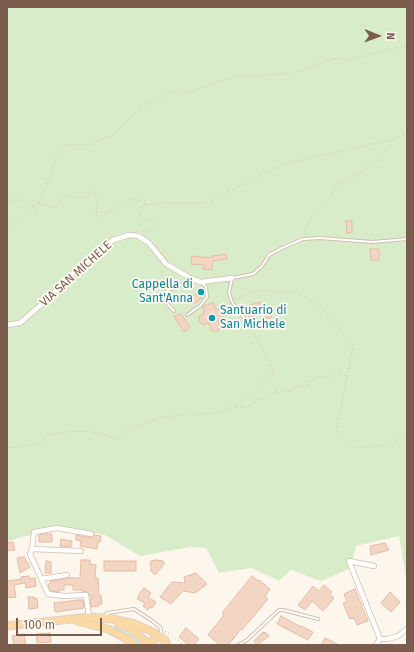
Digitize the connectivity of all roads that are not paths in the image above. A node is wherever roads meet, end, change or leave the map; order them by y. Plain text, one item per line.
1 (407, 239) edge
2 (190, 278) junction
3 (232, 278) junction
4 (201, 282) junction
5 (174, 310) dead end
6 (187, 315) dead end
7 (244, 318) road end
8 (7, 325) edge
9 (91, 534) dead end
10 (32, 549) junction
11 (81, 551) dead end
12 (374, 566) dead end
13 (68, 575) dead end
14 (41, 579) junction
15 (89, 617) junction
16 (105, 618) junction
17 (69, 619) junction
18 (318, 619) dead end
19 (7, 626) edge
20 (407, 629) edge
21 (380, 638) junction
22 (164, 640) edge
23 (134, 645) edge
24 (150, 645) edge
25 (174, 645) edge
26 (238, 645) edge
27 (376, 645) edge

1 - 3 lane
2 - 4 street
2 - 5 lane
2 - 8 street, VIA SAN MICHELE
3 - 4 street
3 - 7 lane
4 - 6 lane
9 - 10 street
10 - 11 street
10 - 14 street
12 - 21 street
13 - 14 street
14 - 15 street
15 - 16 main road
15 - 17 main road
16 - 22 main road
16 - 22 lane
17 - 19 main road
17 - 23 main road
17 - 24 main road
18 - 26 lane
20 - 21 street
21 - 27 street
22 - 24 main road
22 - 25 main road

